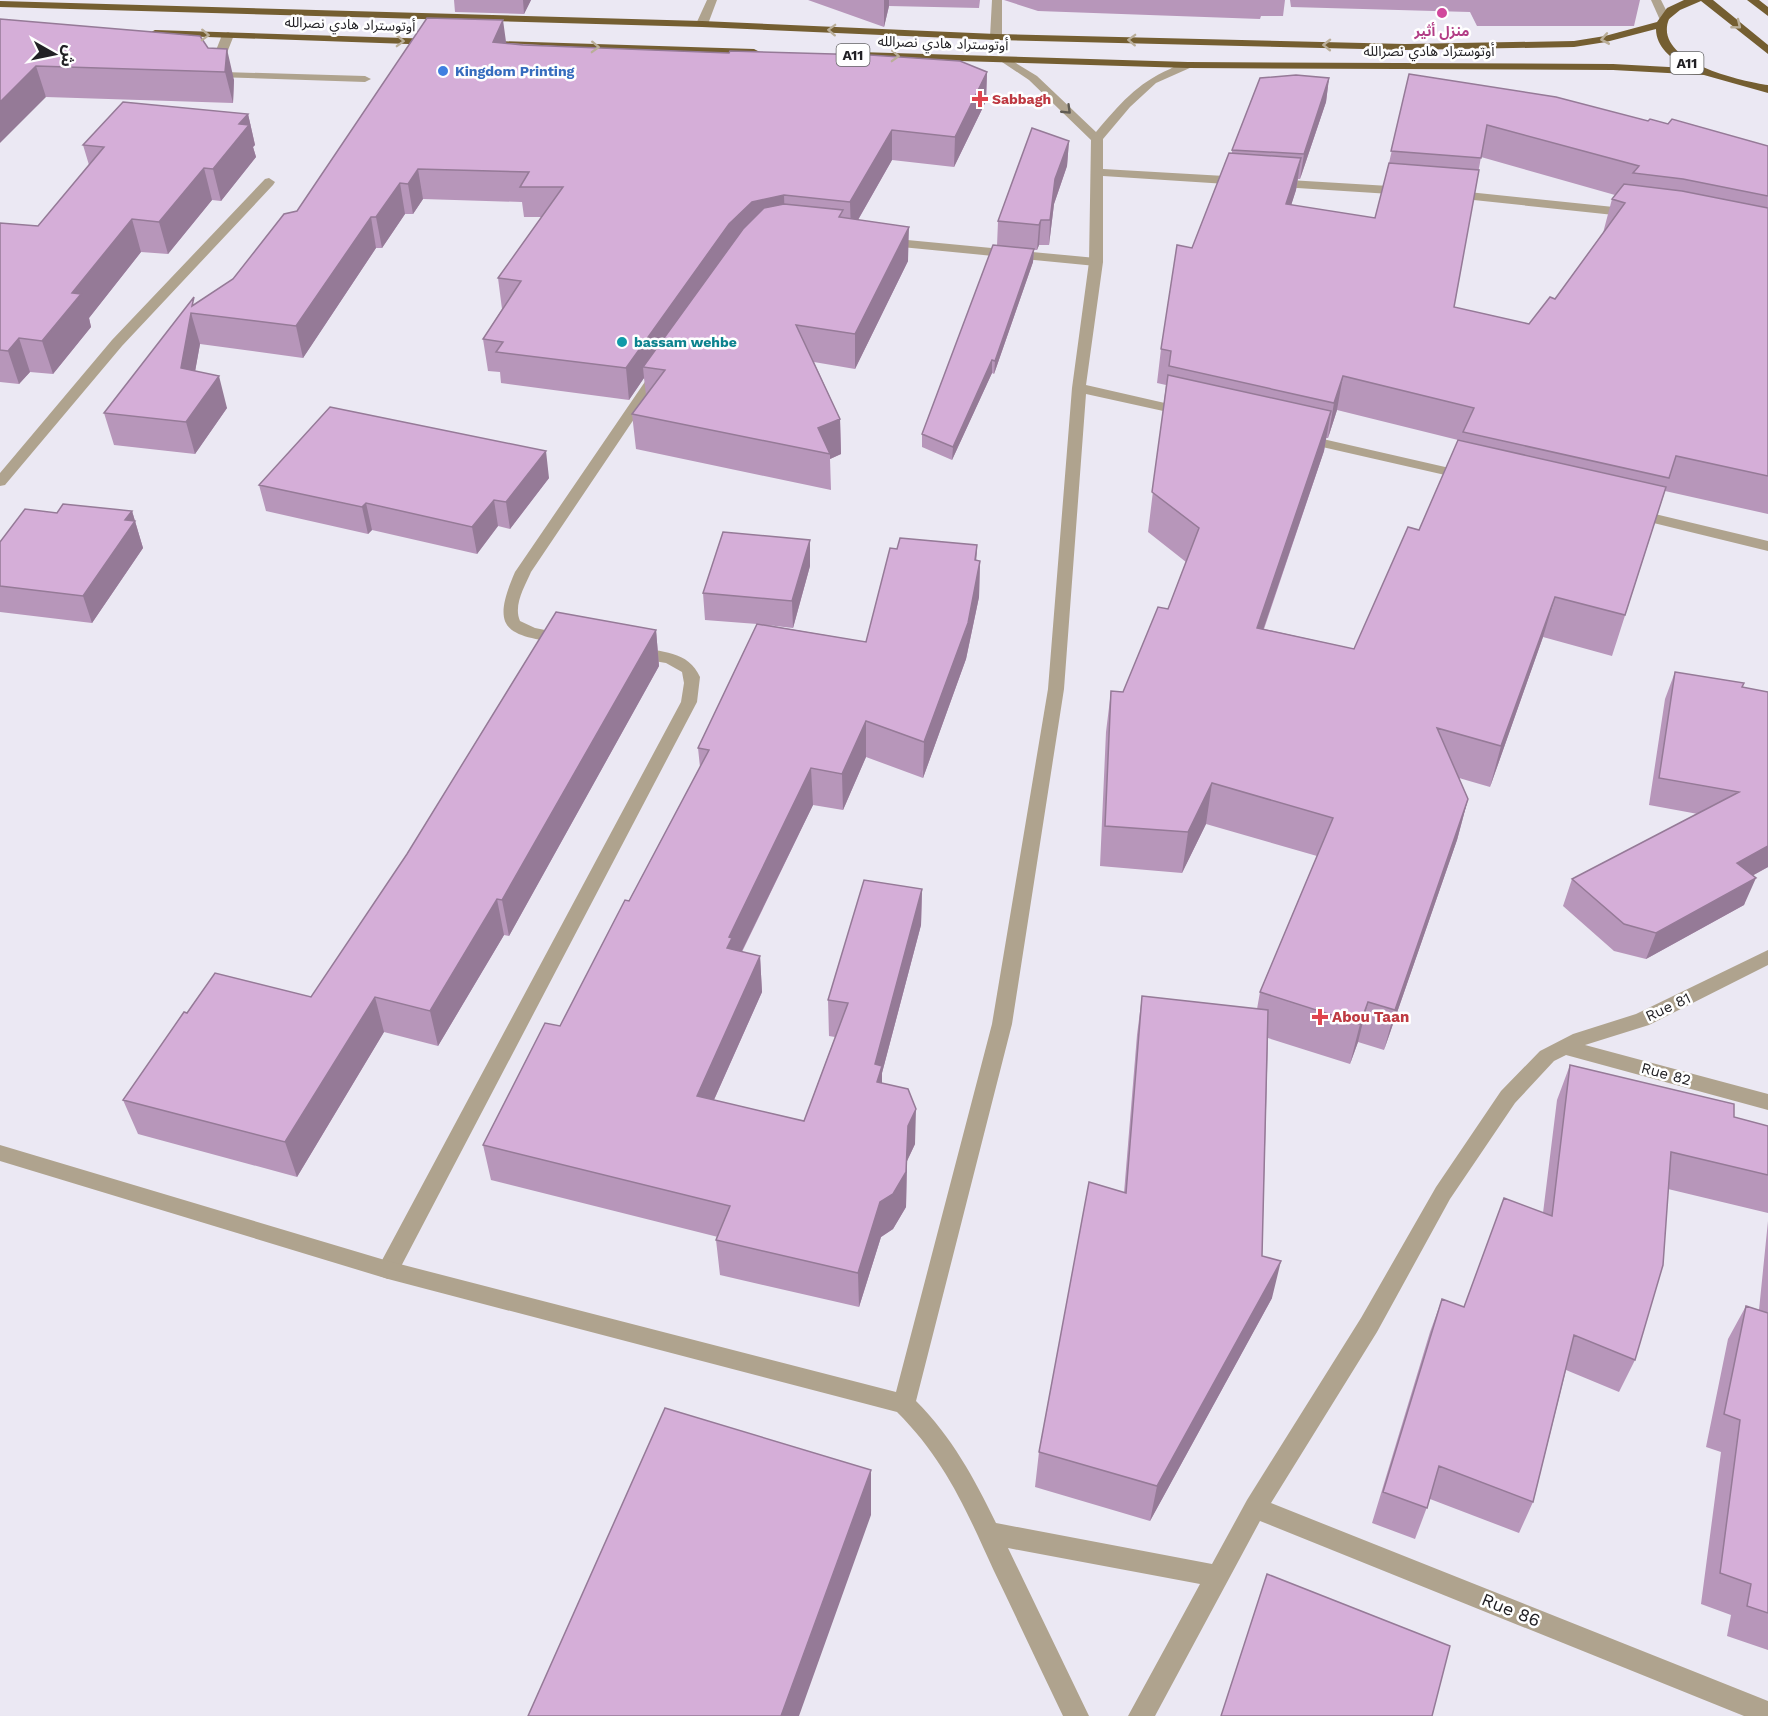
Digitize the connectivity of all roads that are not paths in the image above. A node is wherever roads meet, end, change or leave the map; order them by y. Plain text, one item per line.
1 (712, 0) edge
2 (997, 0) edge
3 (1656, 0) edge
4 (1696, 0) edge
5 (1706, 0) edge
6 (1752, 0) edge
7 (0, 4) edge
8 (1768, 13) edge
9 (1663, 21) junction
10 (702, 24) junction
11 (137, 33) edge
12 (228, 35) junction
13 (996, 37) junction
14 (444, 42) edge
15 (480, 43) edge
16 (1768, 51) edge
17 (767, 52) edge
18 (850, 55) edge
19 (1006, 60) junction
20 (1188, 65) junction
21 (1706, 72) junction
22 (364, 79) dead end
23 (1738, 83) junction
24 (1768, 89) edge
25 (1768, 98) edge
26 (1097, 139) junction
27 (1096, 172) junction
28 (269, 182) dead end
29 (1650, 215) edge
30 (867, 240) edge
31 (1096, 262) junction
32 (666, 361) edge
33 (1079, 388) junction
34 (1196, 414) edge
35 (1288, 435) edge
36 (1486, 480) edge
37 (0, 482) edge
38 (1623, 512) edge
39 (1768, 546) edge
40 (579, 642) edge
41 (614, 649) edge
42 (1768, 957) edge
43 (1564, 1047) junction
44 (1768, 1102) edge
45 (0, 1153) edge
46 (388, 1270) junction
47 (904, 1404) junction
48 (1255, 1508) junction
49 (988, 1533) junction
50 (1216, 1576) junction
51 (1768, 1713) edge
52 (1076, 1716) edge
53 (1141, 1716) edge

1 - 10 street
2 - 13 street
3 - 9 street
4 - 9 highway, A11
5 -> 16 highway
6 - 8 highway
7 - 10 highway, أوتوستراد هادي نصرالله / A11
9 -> 13 highway, أوتوستراد هادي نصرالله / A11
9 - 21 highway, A11
13 -> 10 highway, أوتوستراد هادي نصرالله / A11
11 -> 12 highway, أوتوستراد هادي نصرالله
12 -> 14 highway, أوتوستراد هادي نصرالله
12 - 22 street
15 -> 17 highway
18 -> 19 highway, أوتوستراد هادي نصرالله / A11
19 - 20 highway, أوتوستراد هادي نصرالله / A11
19 -> 26 street
20 - 21 highway, أوتوستراد هادي نصرالله / A11
20 - 26 street
21 - 23 highway, A11
23 - 24 highway, A11
23 - 25 highway
26 - 27 street
27 - 29 street
27 - 31 street
28 - 37 street
30 - 31 street
31 - 33 street
32 - 40 street
33 - 34 street
33 - 47 street
35 - 36 street
38 - 39 street
41 - 46 street
42 - 43 street, Rue 81
43 - 44 street, Rue 82
43 - 48 street, Rue 81
45 - 46 street
46 - 47 street
47 - 49 street
48 - 50 street, Rue 81
48 - 51 street, Rue 86
49 - 50 street
49 - 52 street
50 - 53 street, Rue 81

